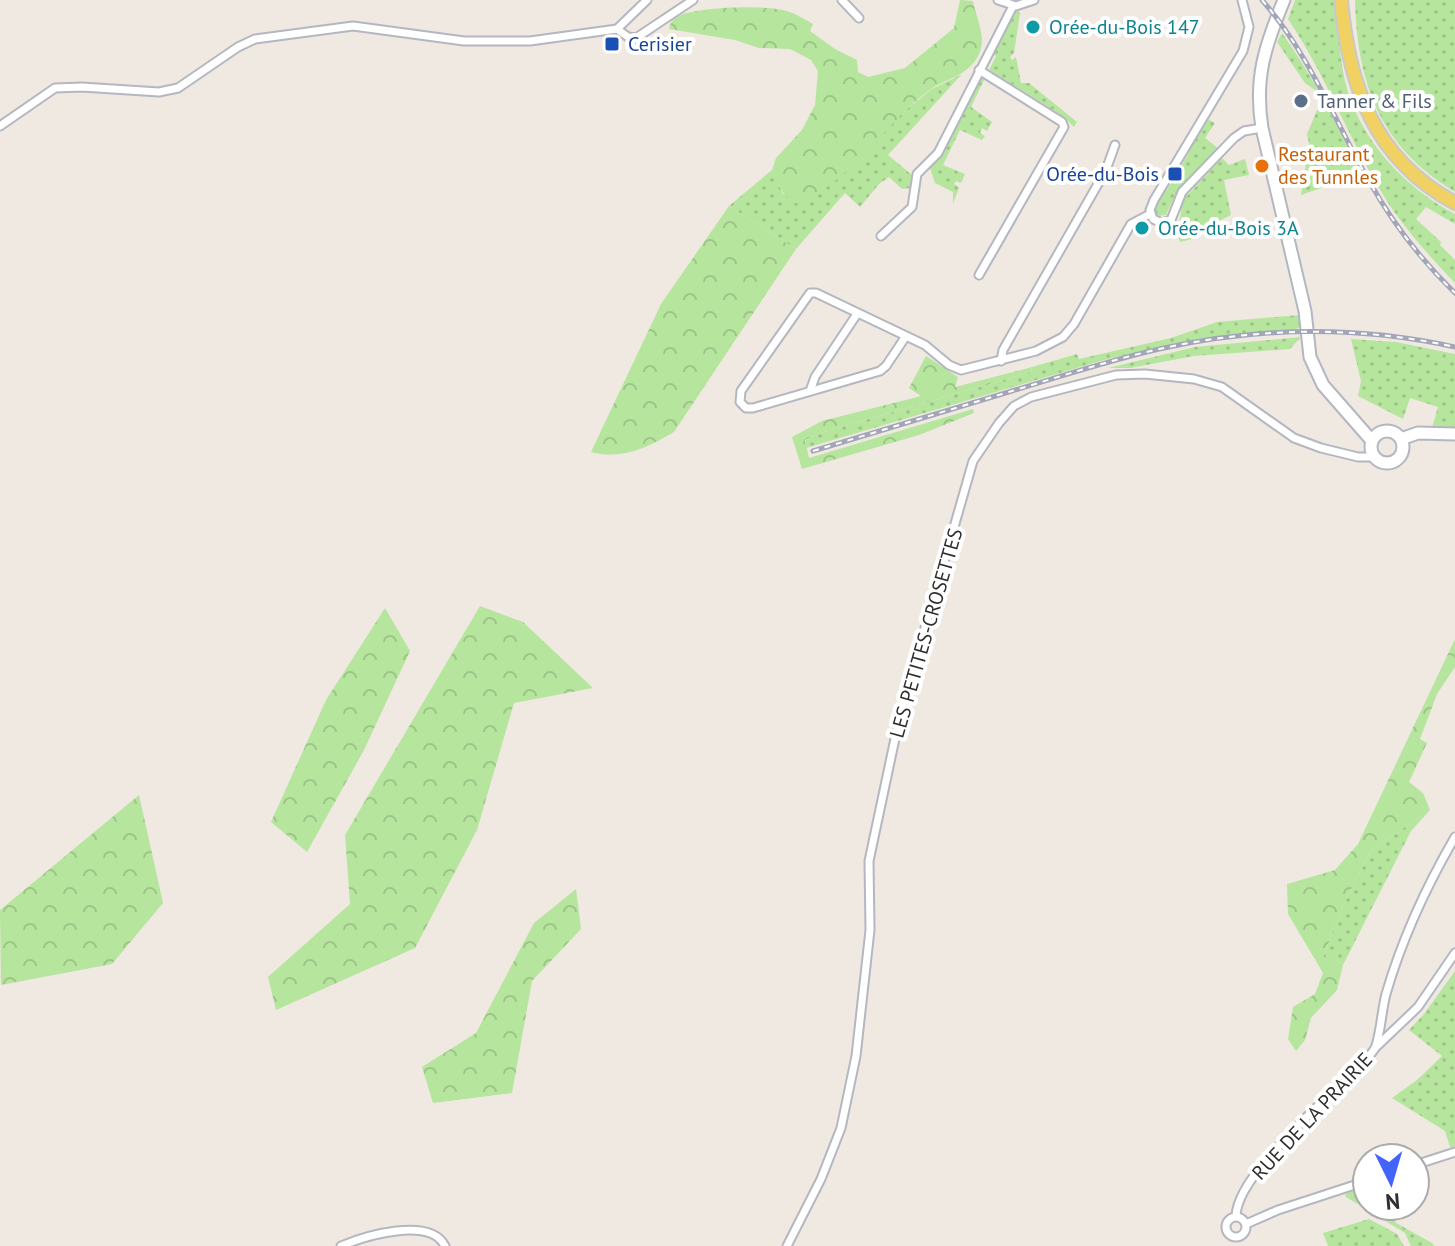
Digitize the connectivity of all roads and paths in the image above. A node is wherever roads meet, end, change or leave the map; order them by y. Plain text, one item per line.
1 (647, 0) edge
2 (693, 0) edge
3 (842, 0) edge
4 (998, 0) edge
5 (1034, 0) edge
6 (1242, 0) edge
7 (1284, 0) edge
8 (1341, 0) edge
9 (1349, 0) edge
10 (1013, 6) junction
11 (859, 18) dead end
12 (617, 29) junction
13 (1347, 33) junction
14 (979, 70) junction
15 (0, 126) edge
16 (1262, 128) junction
17 (1115, 145) dead end
18 (1455, 203) edge
19 (1150, 214) junction
20 (881, 236) dead end
21 (979, 275) dead end
22 (857, 314) junction
23 (906, 336) junction
24 (1001, 361) junction
25 (810, 391) junction
26 (1455, 434) edge
27 (1401, 439) junction
28 (1372, 441) junction
29 (1374, 457) junction
30 (1455, 837) edge
31 (1455, 953) edge
32 (1375, 1048) junction
33 (1455, 1152) edge
34 (1431, 1160) edge
35 (1351, 1186) edge
36 (1236, 1216) junction
37 (1246, 1224) junction
38 (1233, 1237) junction
39 (341, 1246) edge
40 (445, 1246) edge
41 (787, 1246) edge
42 (1232, 1246) edge

1 - 12 street
2 - 12 street
3 - 11 street
4 - 10 street
5 - 10 street
6 - 19 street
7 - 16 main road
8 - 13 main road
9 - 13 main road
10 - 14 street
12 - 15 street
13 - 18 main road
14 - 20 street
14 - 21 street
16 - 19 street
16 - 28 main road
17 - 24 street
19 - 24 street
22 - 23 street
22 - 25 street
22 - 25 street
23 - 24 street
23 - 25 street
26 - 27 main road
27 - 28 main road
27 - 29 main road
28 - 29 main road
29 - 41 street, LES PETITES-CROSETTES
30 - 32 street, RUE DE LA PRAIRIE
31 - 32 street
32 - 36 street, RUE DE LA PRAIRIE
33 - 34 street
35 - 37 street
36 - 37 street
36 - 38 street
37 - 38 street
38 - 42 street
39 - 40 street

